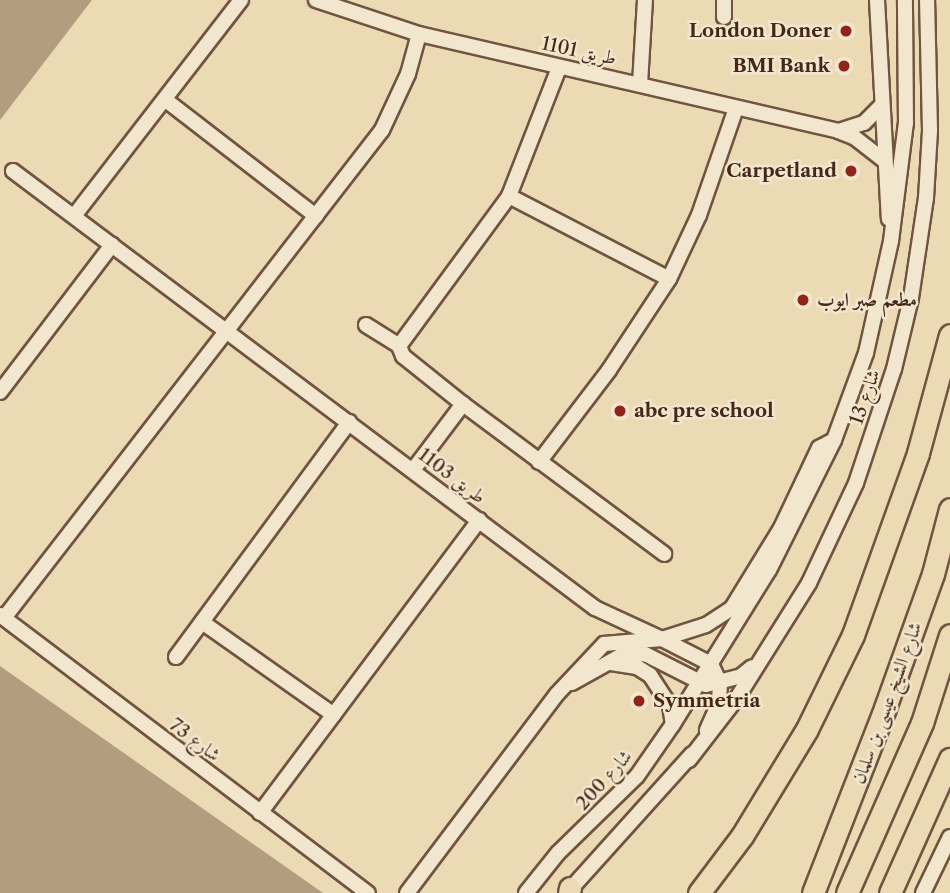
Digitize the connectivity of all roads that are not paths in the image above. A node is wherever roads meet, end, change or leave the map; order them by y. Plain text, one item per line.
1 (242, 0) edge
2 (316, 0) edge
3 (645, 0) edge
4 (724, 0) edge
5 (877, 0) edge
6 (905, 0) edge
7 (927, 0) edge
8 (724, 17) dead end
9 (419, 34) junction
10 (559, 68) junction
11 (640, 84) junction
12 (167, 101) junction
13 (882, 105) junction
14 (737, 108) junction
15 (838, 131) junction
16 (883, 160) junction
17 (13, 171) dead end
18 (509, 196) junction
19 (74, 216) junction
20 (316, 216) junction
21 (891, 242) junction
22 (112, 245) junction
23 (669, 279) junction
24 (366, 325) dead end
25 (227, 331) junction
26 (950, 335) edge
27 (399, 346) junction
28 (0, 392) edge
29 (463, 404) junction
30 (349, 422) junction
31 (834, 440) junction
32 (539, 462) junction
33 (413, 470) junction
34 (950, 509) edge
35 (479, 520) junction
36 (664, 554) dead end
37 (2, 617) edge
38 (202, 622) junction
39 (950, 635) edge
40 (662, 639) junction
41 (176, 657) dead end
42 (762, 659) junction
43 (711, 664) junction
44 (599, 665) junction
45 (699, 683) junction
46 (720, 683) junction
47 (557, 694) junction
48 (334, 715) junction
49 (673, 724) junction
50 (950, 759) edge
51 (689, 760) junction
52 (260, 813) junction
53 (742, 836) junction
54 (950, 837) edge
55 (569, 891) edge
56 (368, 893) edge
57 (407, 893) edge
58 (526, 893) edge
59 (699, 893) edge
60 (717, 893) edge
61 (813, 893) edge
62 (847, 893) edge
63 (890, 893) edge
64 (923, 893) edge

1 - 12 street
2 - 9 street, طريق 1101
3 - 11 street
4 - 8 street
5 - 13 street
6 - 21 street, شارع 13
7 - 42 street, شارع 13
9 - 10 street, طريق 1101
9 - 20 street
10 - 11 street, طريق 1101
10 - 18 street
11 - 14 street, طريق 1101
12 - 19 street
12 - 20 street
13 - 15 street
13 - 16 street
14 - 15 street, طريق 1101
14 - 23 street
15 - 16 street, طريق 1101
16 - 21 street
17 - 19 street, طريق 1103
18 - 23 street
18 - 27 street
19 - 22 street, طريق 1103
20 - 25 street
21 - 31 street, شارع 13
22 - 25 street, طريق 1103
22 - 28 street
23 - 32 street
24 - 27 street
25 - 30 street, طريق 1103
25 - 37 street
26 - 53 highway
27 - 29 street
29 - 32 street
29 - 33 street
30 - 33 street, طريق 1103
30 - 38 street
31 - 40 street
31 - 43 street, شارع 13
32 - 36 street
33 - 35 street, طريق 1103
34 - 61 highway, شارع الشيخ عيسى بن سلمان
35 - 40 street, طريق 1103
35 - 48 street
37 - 52 street, شارع 73
38 - 41 street
38 - 48 street
39 - 62 highway, شارع الشيخ عيسى بن سلمان
40 - 43 street
40 - 47 street
42 - 46 street
42 - 51 street, شارع 13
43 - 45 street, شارع 200
43 - 46 street
44 - 45 street
44 - 47 street
44 - 49 street
45 - 46 street
45 - 49 street, شارع 200
46 - 51 street
47 - 57 street
48 - 52 street
49 - 58 street, شارع 200
50 - 63 highway
51 - 55 street
52 - 56 street, شارع 73
53 - 59 highway
53 - 60 highway
54 - 64 street

